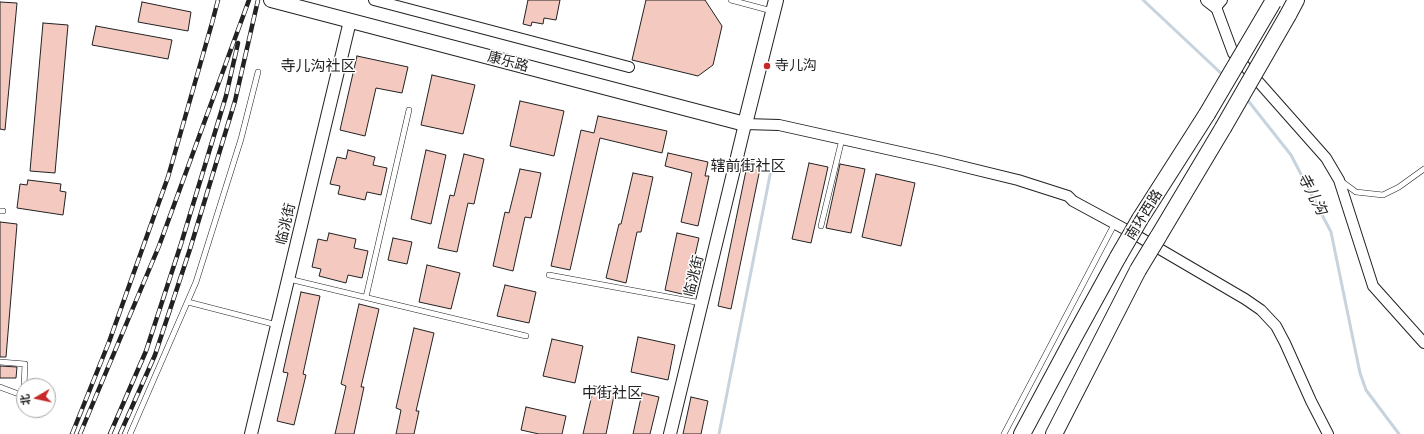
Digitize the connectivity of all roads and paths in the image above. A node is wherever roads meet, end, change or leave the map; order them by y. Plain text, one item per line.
1 (271, 0) edge
2 (374, 0) edge
3 (731, 0) edge
4 (1296, 0) edge
5 (1273, 1) edge
6 (1215, 2) edge
7 (774, 6) edge
8 (350, 21) junction
9 (628, 67) dead end
10 (258, 72) dead end
11 (409, 110) dead end
12 (746, 124) junction
13 (842, 139) junction
14 (1424, 169) edge
15 (1339, 180) junction
16 (1115, 223) junction
17 (822, 226) dead end
18 (549, 275) dead end
19 (288, 279) junction
20 (366, 297) junction
21 (188, 302) junction
22 (702, 303) junction
23 (277, 325) junction
24 (526, 336) dead end
25 (1424, 343) edge
26 (0, 362) edge
27 (24, 378) edge
28 (0, 387) edge
29 (16, 393) edge
30 (130, 434) edge
31 (251, 434) edge
32 (670, 434) edge
33 (1004, 434) edge
34 (1022, 434) edge
35 (1054, 434) edge
36 (1328, 434) edge

1 - 8 main road, 康乐路
2 - 9 street
3 - 7 lane
4 - 35 highway, 南环西路, bridge
5 - 34 highway, 南环西路, bridge
6 - 15 street
7 - 12 main road
8 - 12 main road, 康乐路
8 - 19 street, 临洮街
10 - 21 lane
11 - 20 lane
12 - 13 street
12 - 22 street, 临洮街
13 - 16 street
13 - 17 lane
14 - 15 lane
15 - 25 street
16 - 33 lane
16 - 36 street
18 - 22 lane
19 - 20 lane
19 - 23 street, 临洮街
20 - 24 lane
21 - 23 lane
21 - 30 lane
22 - 32 street, 临洮街
23 - 31 street, 临洮街
26 - 27 lane
28 - 29 lane

